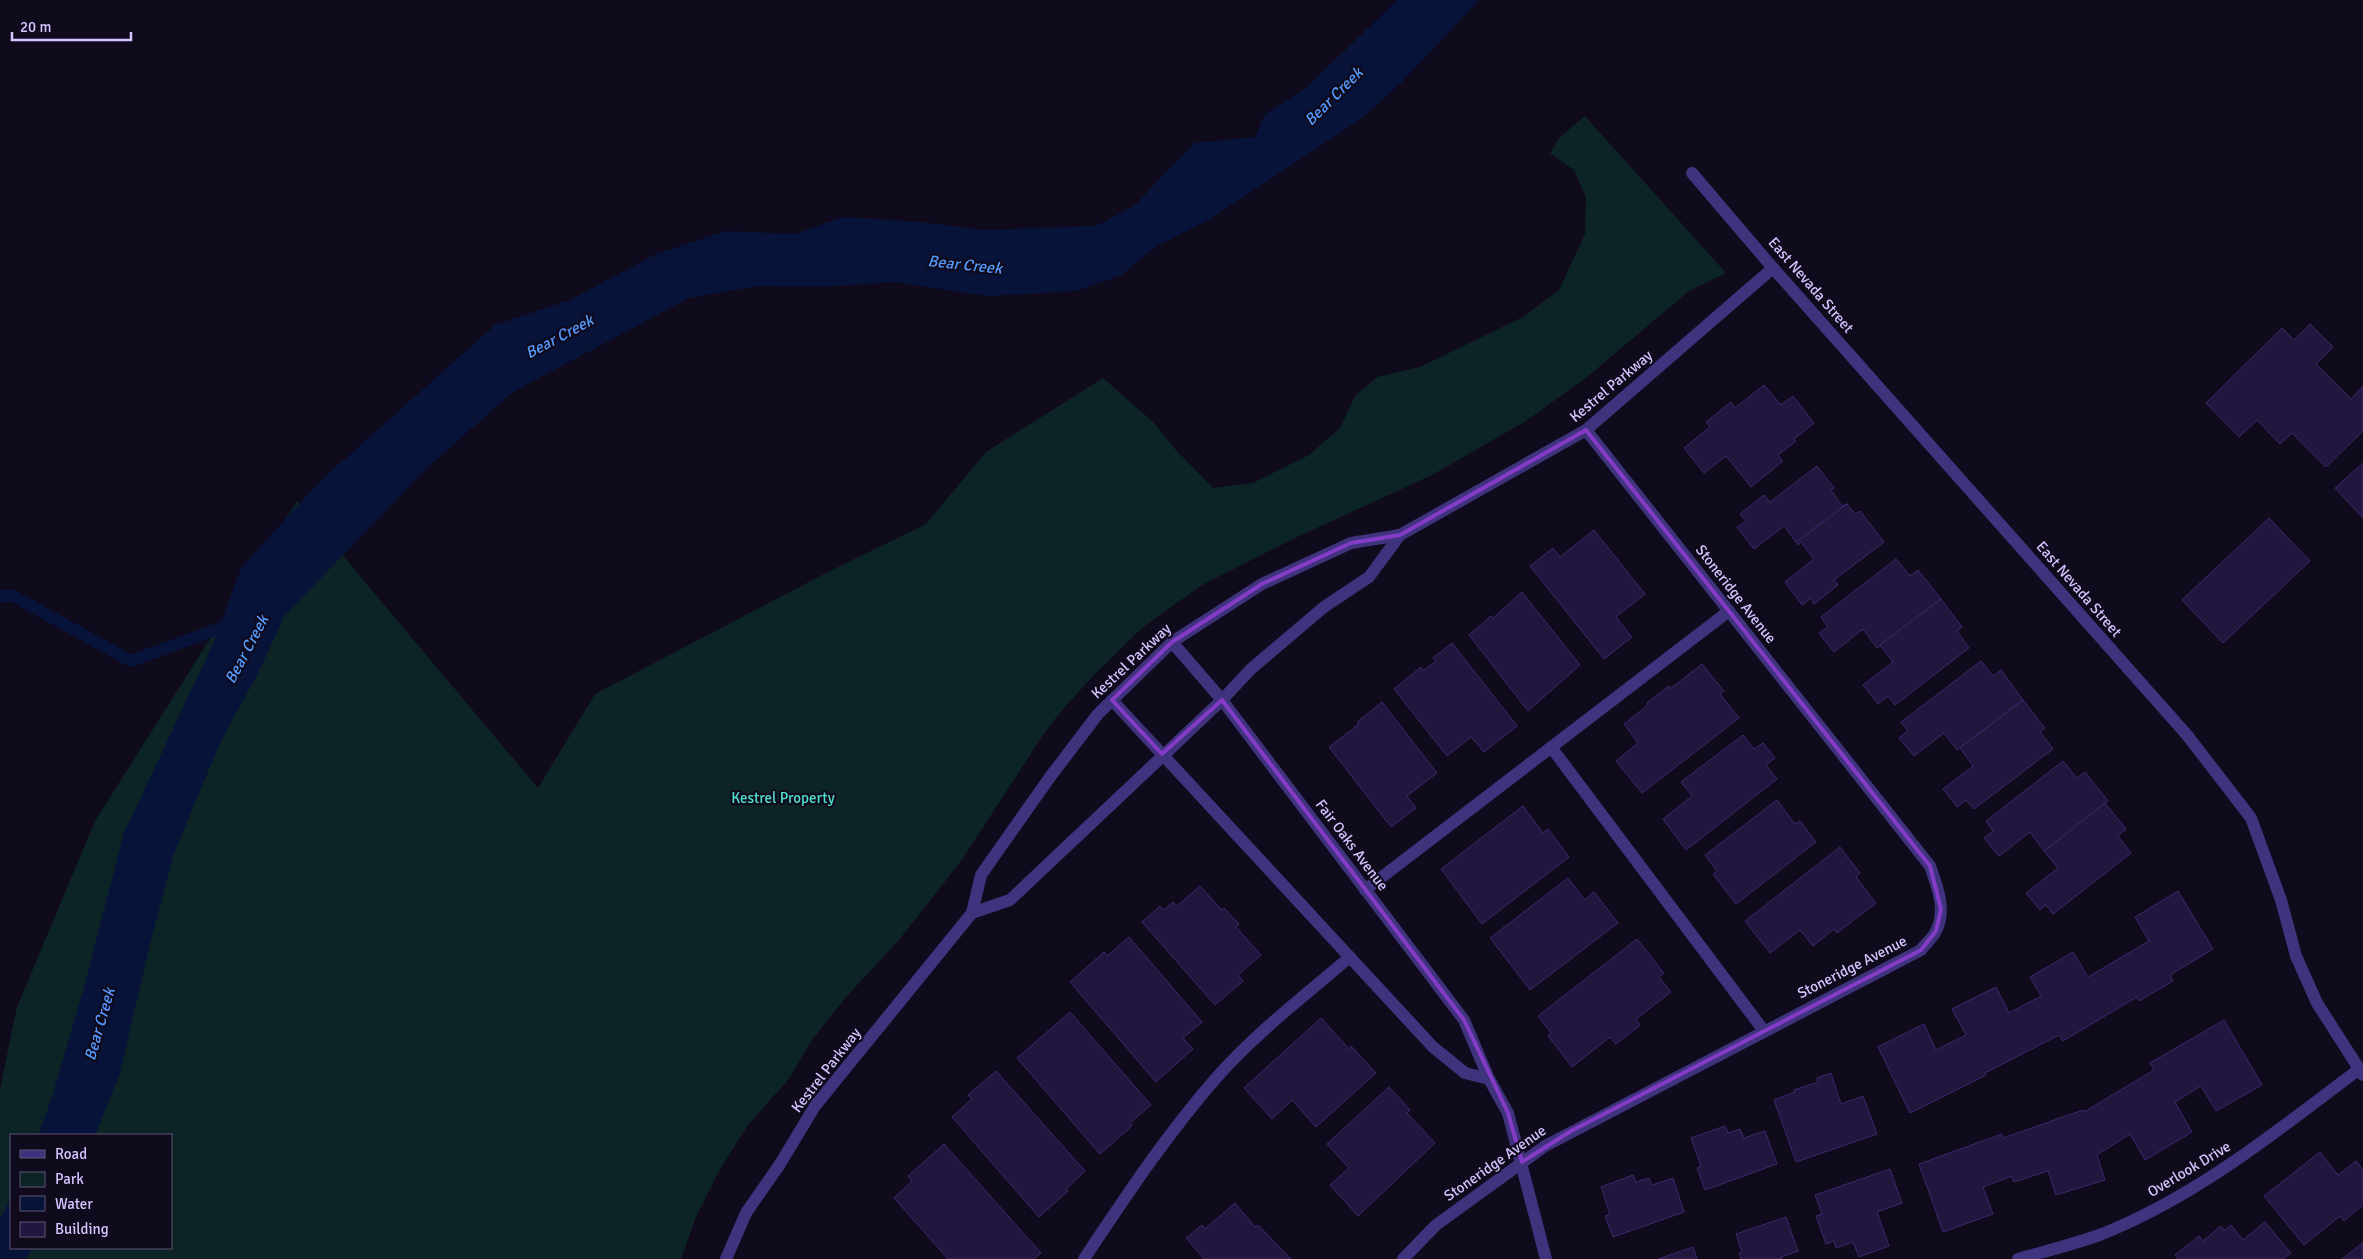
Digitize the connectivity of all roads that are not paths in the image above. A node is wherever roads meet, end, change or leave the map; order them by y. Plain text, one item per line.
1 (1692, 173) dead end
2 (1773, 268) junction
3 (1586, 430) junction
4 (1400, 535) junction
5 (1728, 611) junction
6 (1172, 642) junction
7 (1112, 700) junction
8 (1222, 700) junction
9 (1551, 747) junction
10 (1162, 754) junction
11 (1365, 890) junction
12 (972, 914) junction
13 (1350, 957) junction
14 (1764, 1032) junction
15 (2360, 1072) edge
16 (1489, 1079) junction
17 (1522, 1162) junction
18 (726, 1259) edge
19 (1084, 1259) edge
20 (1403, 1259) edge
21 (1546, 1259) edge
22 (2018, 1259) edge

1 - 2 street, East Nevada Street
2 - 3 street, Kestrel Parkway
2 - 15 street, East Nevada Street
3 - 4 street, Kestrel Parkway
3 - 5 street, Stoneridge Avenue
4 - 6 street, Kestrel Parkway
4 - 8 street, Kestrel Parkway
5 - 9 street
5 - 14 street, Stoneridge Avenue
6 - 7 street, Kestrel Parkway
6 - 8 street, Fair Oaks Avenue
7 - 10 street
7 - 12 street, Kestrel Parkway
8 - 10 street, Kestrel Parkway
8 - 11 street, Fair Oaks Avenue
9 - 11 street
9 - 14 street
10 - 12 street, Kestrel Parkway
10 - 13 street
11 - 16 street, Fair Oaks Avenue
12 - 18 street, Kestrel Parkway
13 - 16 street
13 - 19 street
14 - 17 street, Stoneridge Avenue
15 - 22 street, Overlook Drive
16 - 17 street, Fair Oaks Avenue
17 - 20 street, Stoneridge Avenue
17 - 21 street, Fair Oaks Avenue

